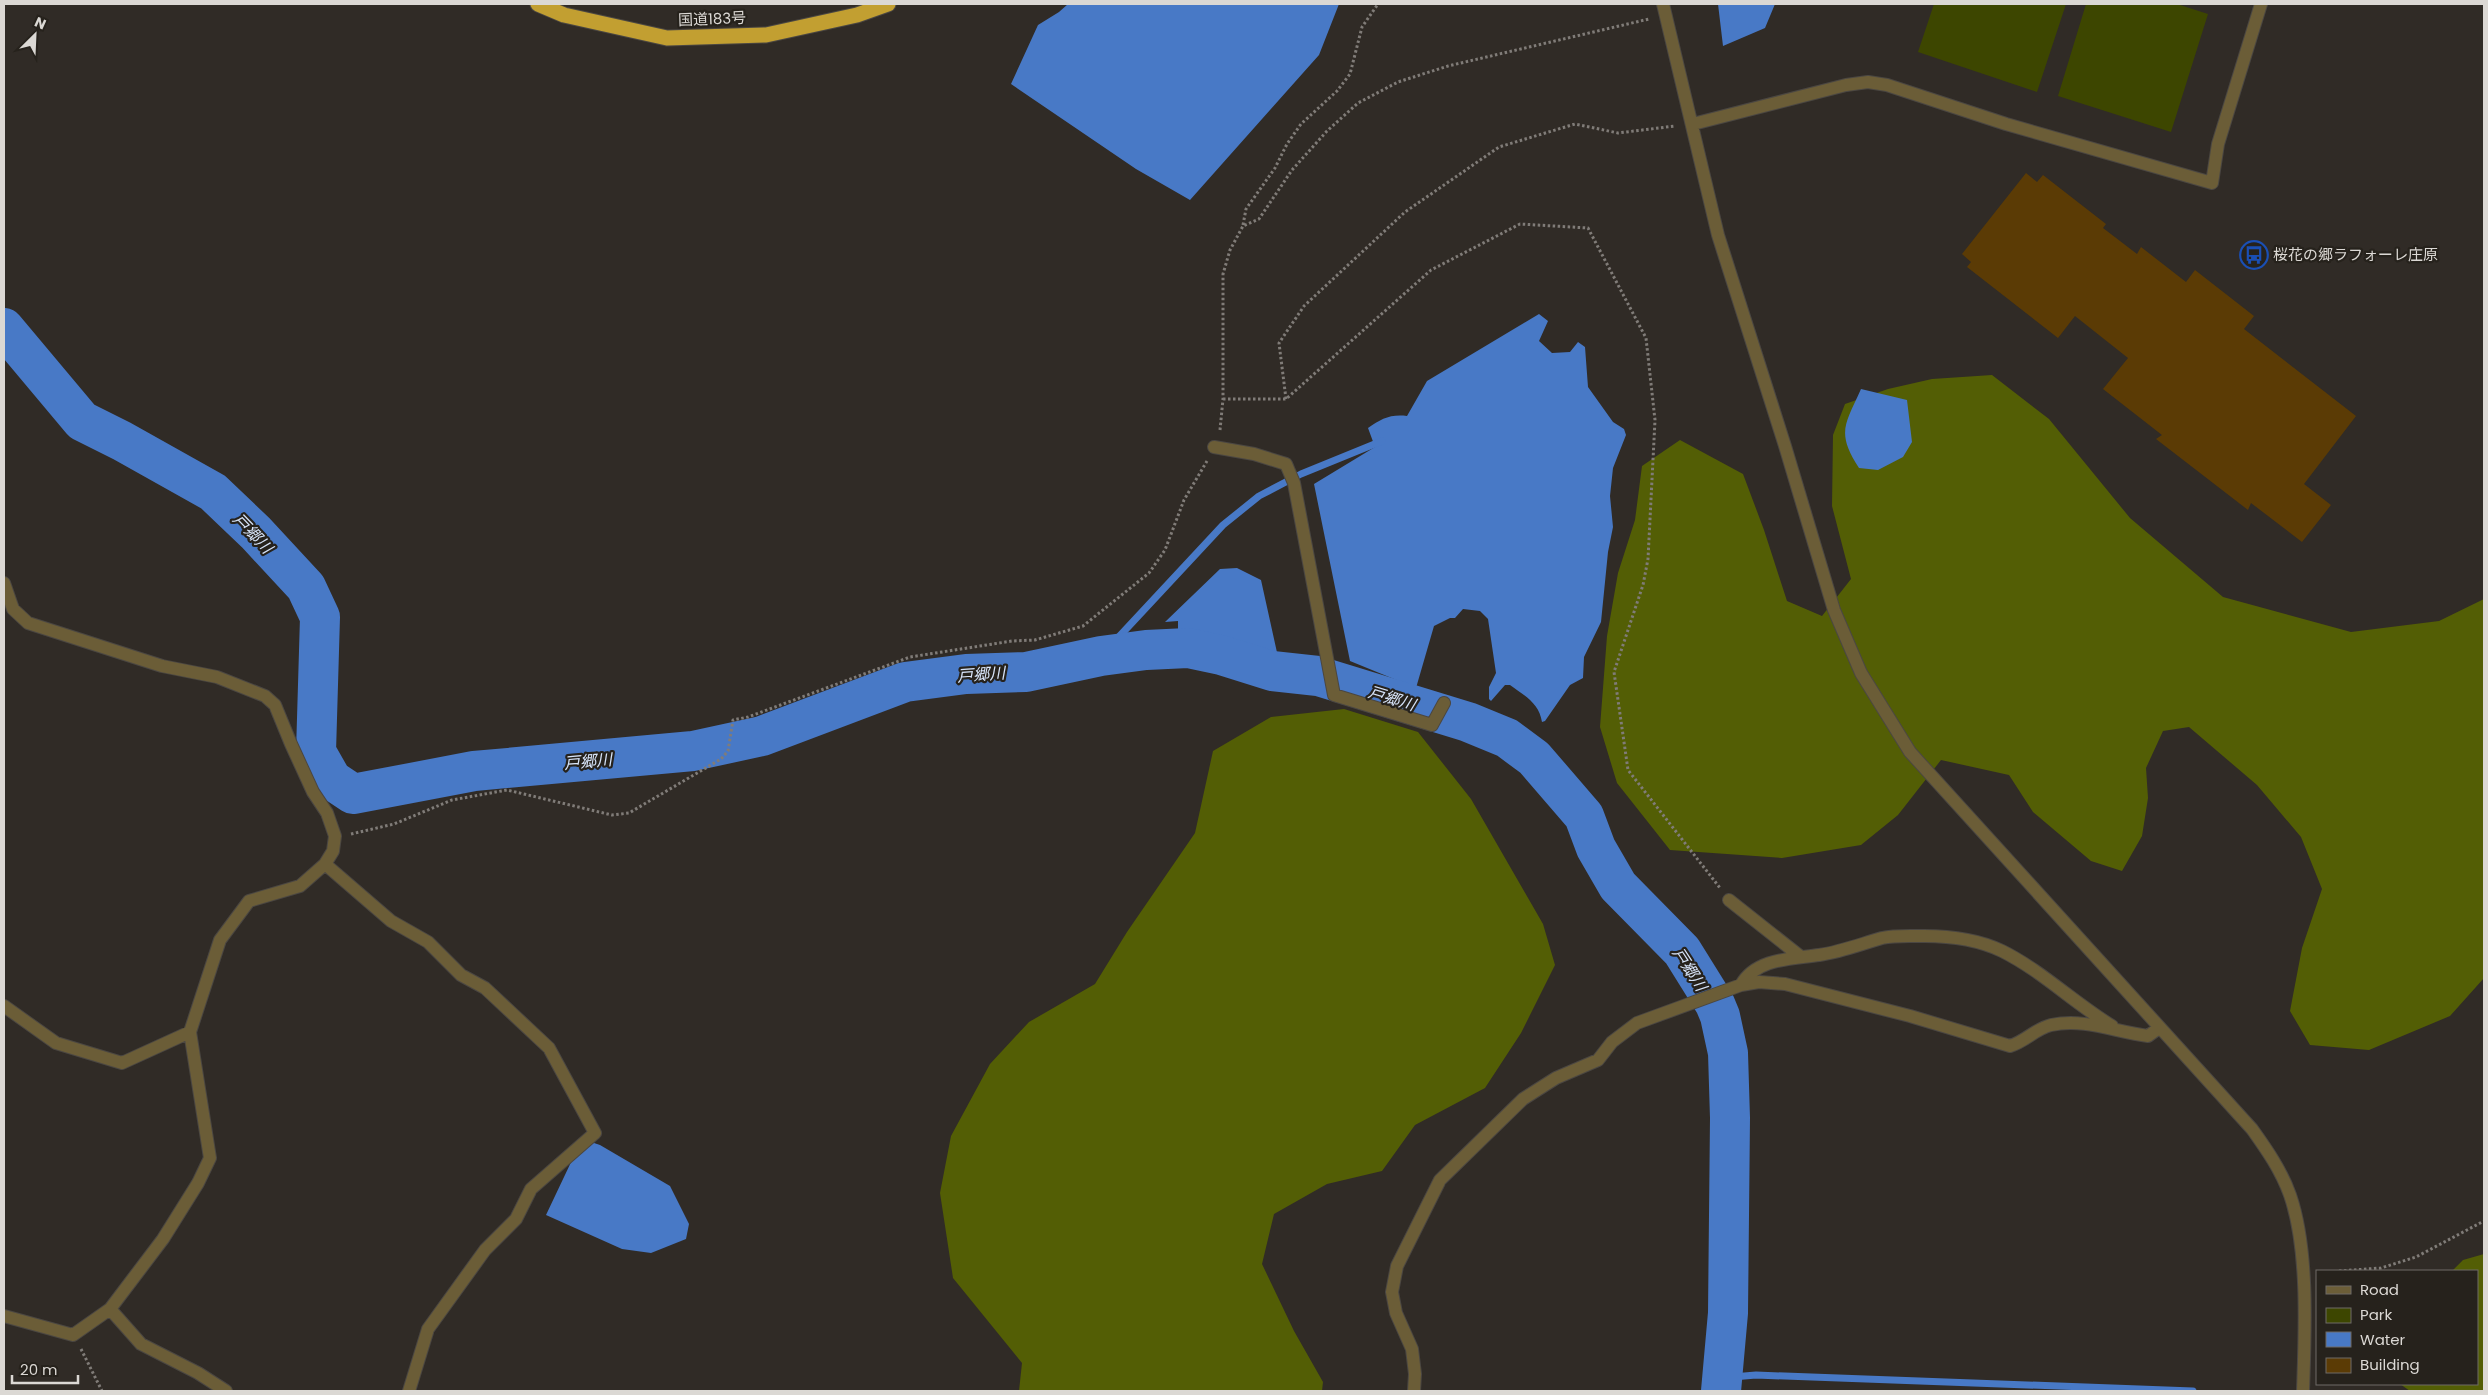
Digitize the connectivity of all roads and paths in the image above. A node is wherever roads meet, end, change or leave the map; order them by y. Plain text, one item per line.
1 (538, 4) edge
2 (888, 4) edge
3 (1378, 4) edge
4 (2261, 4) edge
5 (1665, 9) edge
6 (1693, 124) junction
7 (1243, 226) junction
8 (1223, 399) junction
9 (1286, 399) junction
10 (1214, 447) junction
11 (4, 583) edge
12 (1444, 703) dead end
13 (343, 836) dead end
14 (325, 864) junction
15 (1729, 900) joint
16 (1801, 958) junction
17 (1741, 985) junction
18 (4, 1006) edge
19 (2159, 1028) junction
20 (2119, 1030) junction
21 (190, 1032) junction
22 (2484, 1221) edge
23 (2353, 1270) edge
24 (110, 1309) junction
25 (4, 1316) edge
26 (74, 1335) junction
27 (102, 1391) edge
28 (226, 1391) edge
29 (409, 1391) edge
30 (1414, 1391) edge
31 (2303, 1391) edge

1 - 2 highway, 国道183号
3 - 7 path
4 - 6 street
5 - 6 street
5 - 7 path
6 - 9 path
6 - 19 street
7 - 8 path
8 - 9 path
8 - 10 path
9 - 15 path
10 - 12 street
10 - 13 path
11 - 14 street
14 - 21 street
14 - 29 street
15 - 16 street
16 - 17 street
16 - 20 street
17 - 20 street
17 - 30 street
18 - 21 street
19 - 20 street
19 - 31 street
21 - 24 street
22 - 23 path
24 - 26 street
24 - 28 street
25 - 26 street
26 - 27 path

